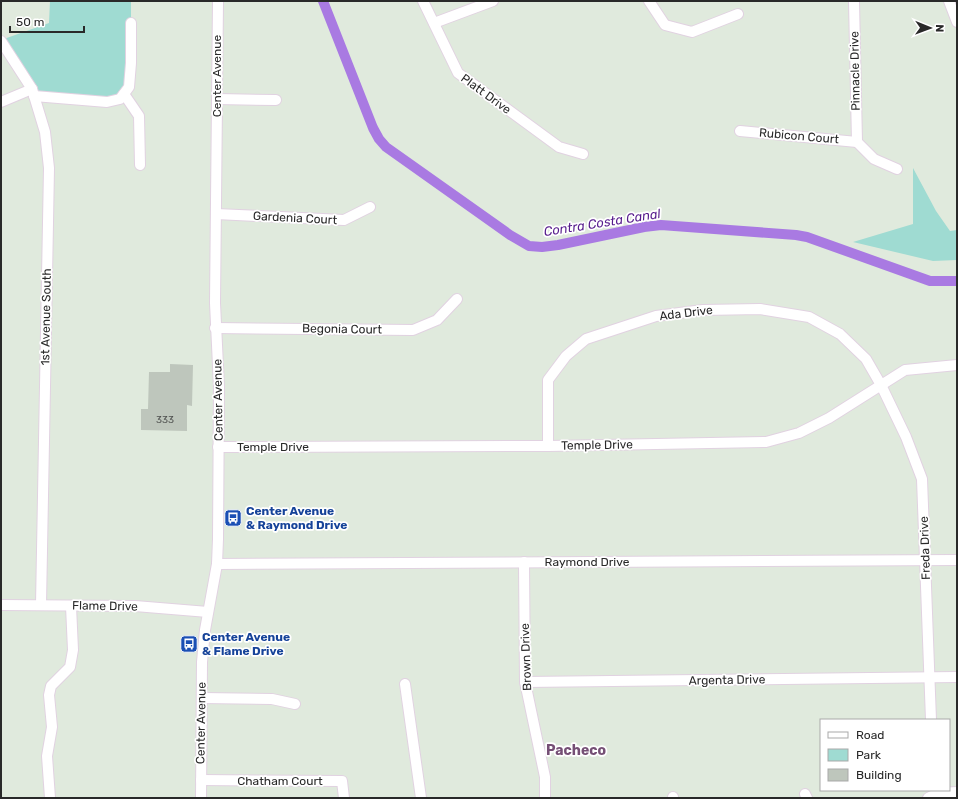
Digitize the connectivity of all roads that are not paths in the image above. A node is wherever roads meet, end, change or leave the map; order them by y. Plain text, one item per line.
1 (218, 1) edge
2 (424, 1) edge
3 (494, 1) edge
4 (649, 1) edge
5 (854, 1) edge
6 (949, 1) edge
7 (738, 14) dead end
8 (957, 22) edge
9 (131, 23) dead end
10 (434, 23) junction
11 (1, 41) edge
12 (33, 92) junction
13 (124, 94) junction
14 (217, 99) junction
15 (276, 100) dead end
16 (1, 102) edge
17 (740, 131) dead end
18 (857, 142) junction
19 (583, 154) dead end
20 (140, 165) dead end
21 (896, 169) dead end
22 (370, 207) dead end
23 (216, 214) junction
24 (458, 299) dead end
25 (215, 328) junction
26 (957, 365) edge
27 (881, 385) junction
28 (548, 446) junction
29 (218, 447) junction
30 (957, 560) edge
31 (925, 561) junction
32 (524, 562) junction
33 (216, 564) junction
34 (1, 605) edge
35 (41, 605) junction
36 (71, 606) junction
37 (208, 612) junction
38 (930, 677) junction
39 (957, 677) edge
40 (525, 682) junction
41 (404, 684) dead end
42 (202, 698) junction
43 (295, 704) dead end
44 (931, 719) edge
45 (201, 780) junction
46 (938, 791) edge
47 (957, 792) edge
48 (50, 798) edge
49 (201, 798) edge
50 (344, 798) edge
51 (421, 798) edge
52 (545, 798) edge
53 (928, 798) edge

1 - 14 street, Center Avenue
2 - 10 street, Platt Drive
3 - 10 street
4 - 7 street
5 - 18 street, Pinnacle Drive
6 - 8 street
9 - 13 street
10 - 19 street, Platt Drive
11 - 12 street, 1st Avenue South
12 - 13 street
12 - 16 street
12 - 35 street, 1st Avenue South
13 - 20 street
14 - 15 street
14 - 23 street, Center Avenue
17 - 18 street, Rubicon Court
18 - 21 street
22 - 23 street, Gardenia Court
23 - 25 street, Center Avenue
24 - 25 street, Begonia Court
25 - 29 street, Center Avenue
26 - 27 street, Temple Drive
27 - 28 street, Temple Drive
27 - 28 street, Ada Drive
27 - 31 street, Freda Drive
28 - 29 street, Temple Drive
29 - 33 street, Center Avenue
30 - 31 street, Raymond Drive
31 - 32 street, Raymond Drive
31 - 38 street, Freda Drive
32 - 33 street, Raymond Drive
32 - 40 street, Brown Drive
33 - 37 street, Center Avenue
34 - 35 street, Flame Drive
35 - 36 street, Flame Drive
36 - 37 street, Flame Drive
36 - 48 street
37 - 42 street, Center Avenue
38 - 39 street, Argenta Drive
38 - 40 street, Argenta Drive
38 - 44 street, Freda Drive
40 - 52 street, Brown Drive
41 - 51 street
42 - 43 street
42 - 45 street, Center Avenue
45 - 49 street, Center Avenue
45 - 50 street, Chatham Court
46 - 47 street
46 - 53 street

